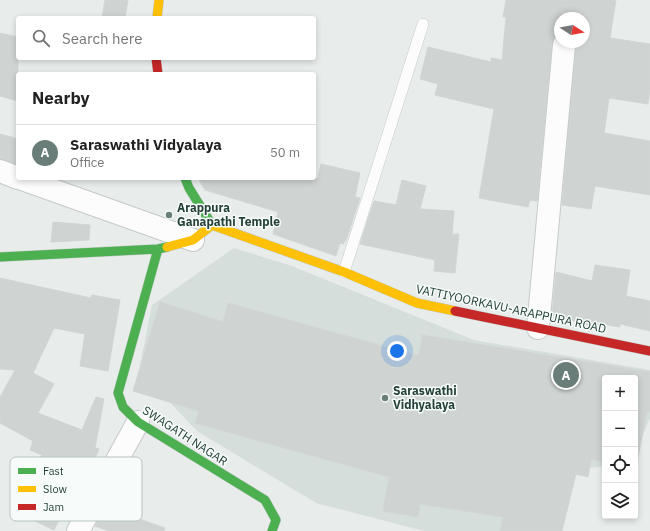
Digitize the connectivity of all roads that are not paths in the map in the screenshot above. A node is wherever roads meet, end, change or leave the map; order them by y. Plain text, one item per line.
1 (159, 0) edge
2 (157, 16) edge
3 (423, 24) dead end
4 (564, 48) edge
5 (156, 60) edge
6 (158, 72) edge
7 (0, 171) edge
8 (16, 177) edge
9 (25, 180) edge
10 (186, 180) edge
11 (212, 226) junction
12 (193, 240) junction
13 (158, 249) junction
14 (0, 257) edge
15 (344, 272) junction
16 (538, 328) junction
17 (650, 352) edge
18 (138, 422) junction
19 (119, 457) edge
20 (84, 521) edge
21 (78, 531) edge
22 (272, 531) edge

1 - 2 street
3 - 15 lane
4 - 16 street
5 - 6 street
7 - 8 street
9 - 12 street
10 - 11 street
11 - 12 street
11 - 15 street, VATTIYOORKAVU-ARAPPURA ROAD
12 - 13 street
13 - 14 street
13 - 18 street, SWAGATH NAGAR
15 - 16 street, VATTIYOORKAVU-ARAPPURA ROAD
16 - 17 street, VATTIYOORKAVU-ARAPPURA ROAD
18 - 19 street
18 - 22 street, SWAGATH NAGAR
20 - 21 street

